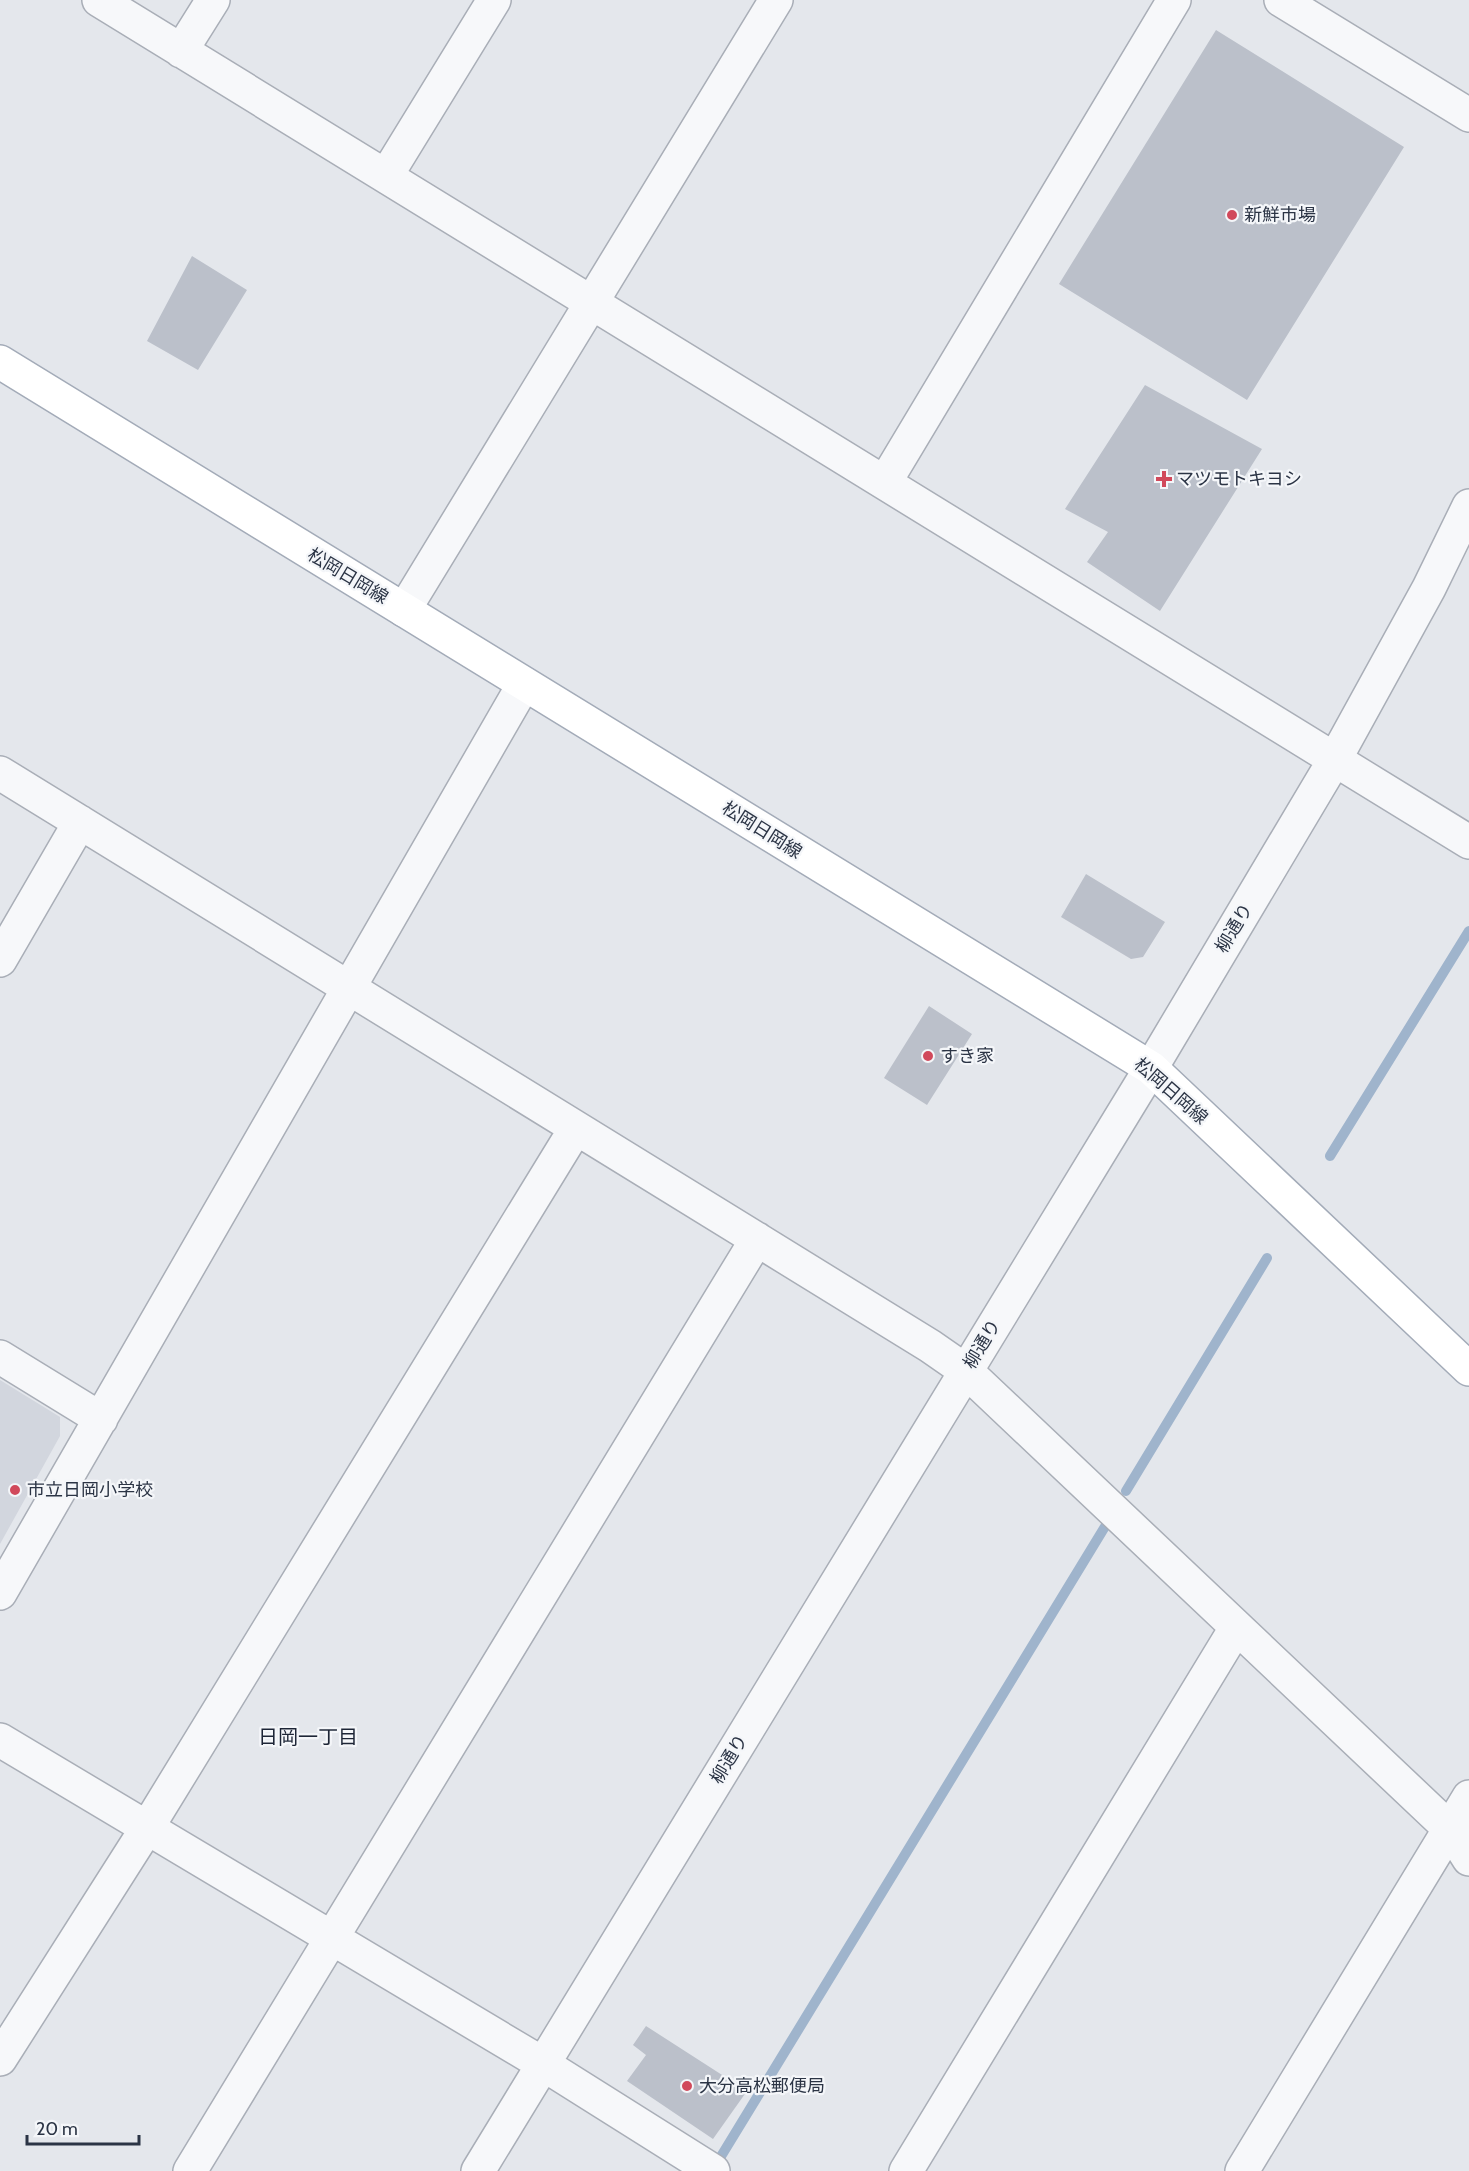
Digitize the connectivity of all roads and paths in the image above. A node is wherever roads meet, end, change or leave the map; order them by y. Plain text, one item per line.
1 (99, 0) edge
2 (213, 0) edge
3 (494, 0) edge
4 (776, 0) edge
5 (1174, 0) edge
6 (1281, 0) edge
7 (181, 51) junction
8 (1469, 115) edge
9 (386, 176) junction
10 (591, 302) junction
11 (0, 362) edge
12 (885, 482) junction
13 (1469, 506) edge
14 (404, 610) junction
15 (524, 684) junction
16 (1335, 759) junction
17 (0, 773) edge
18 (80, 822) junction
19 (1469, 842) edge
20 (0, 960) edge
21 (349, 988) junction
22 (1151, 1068) junction
23 (576, 1128) junction
24 (757, 1239) junction
25 (0, 1357) edge
26 (1469, 1369) edge
27 (966, 1371) junction
28 (101, 1419) junction
29 (0, 1593) edge
30 (1236, 1628) junction
31 (0, 1740) edge
32 (1469, 1797) edge
33 (147, 1828) junction
34 (1450, 1829) junction
35 (1469, 1859) edge
36 (332, 1938) junction
37 (0, 2059) edge
38 (543, 2064) junction
39 (190, 2171) edge
40 (478, 2171) edge
41 (713, 2171) edge
42 (906, 2171) edge
43 (1242, 2171) edge

1 - 7 street
2 - 7 street
3 - 9 street
4 - 10 street
5 - 12 street
6 - 8 street
7 - 9 street
9 - 10 street
10 - 12 street
10 - 14 street
11 - 14 main road, 松岡日岡線
12 - 16 street
13 - 16 street, 柳通り
14 - 15 main road, 松岡日岡線
15 - 21 street
15 - 22 main road, 松岡日岡線
16 - 19 street
16 - 22 street, 柳通り
17 - 18 street
18 - 20 street
18 - 21 street
21 - 23 street
21 - 28 street
22 - 26 main road, 松岡日岡線
22 - 27 street, 柳通り
23 - 24 street
23 - 33 street
24 - 27 street
24 - 36 street
25 - 28 street
27 - 30 street
27 - 38 street, 柳通り
28 - 29 street
30 - 34 street
30 - 42 street
31 - 33 street
32 - 34 street
33 - 36 street
33 - 37 street
34 - 35 street
34 - 43 street
36 - 38 street
36 - 39 street
38 - 40 street, 柳通り
38 - 41 street

